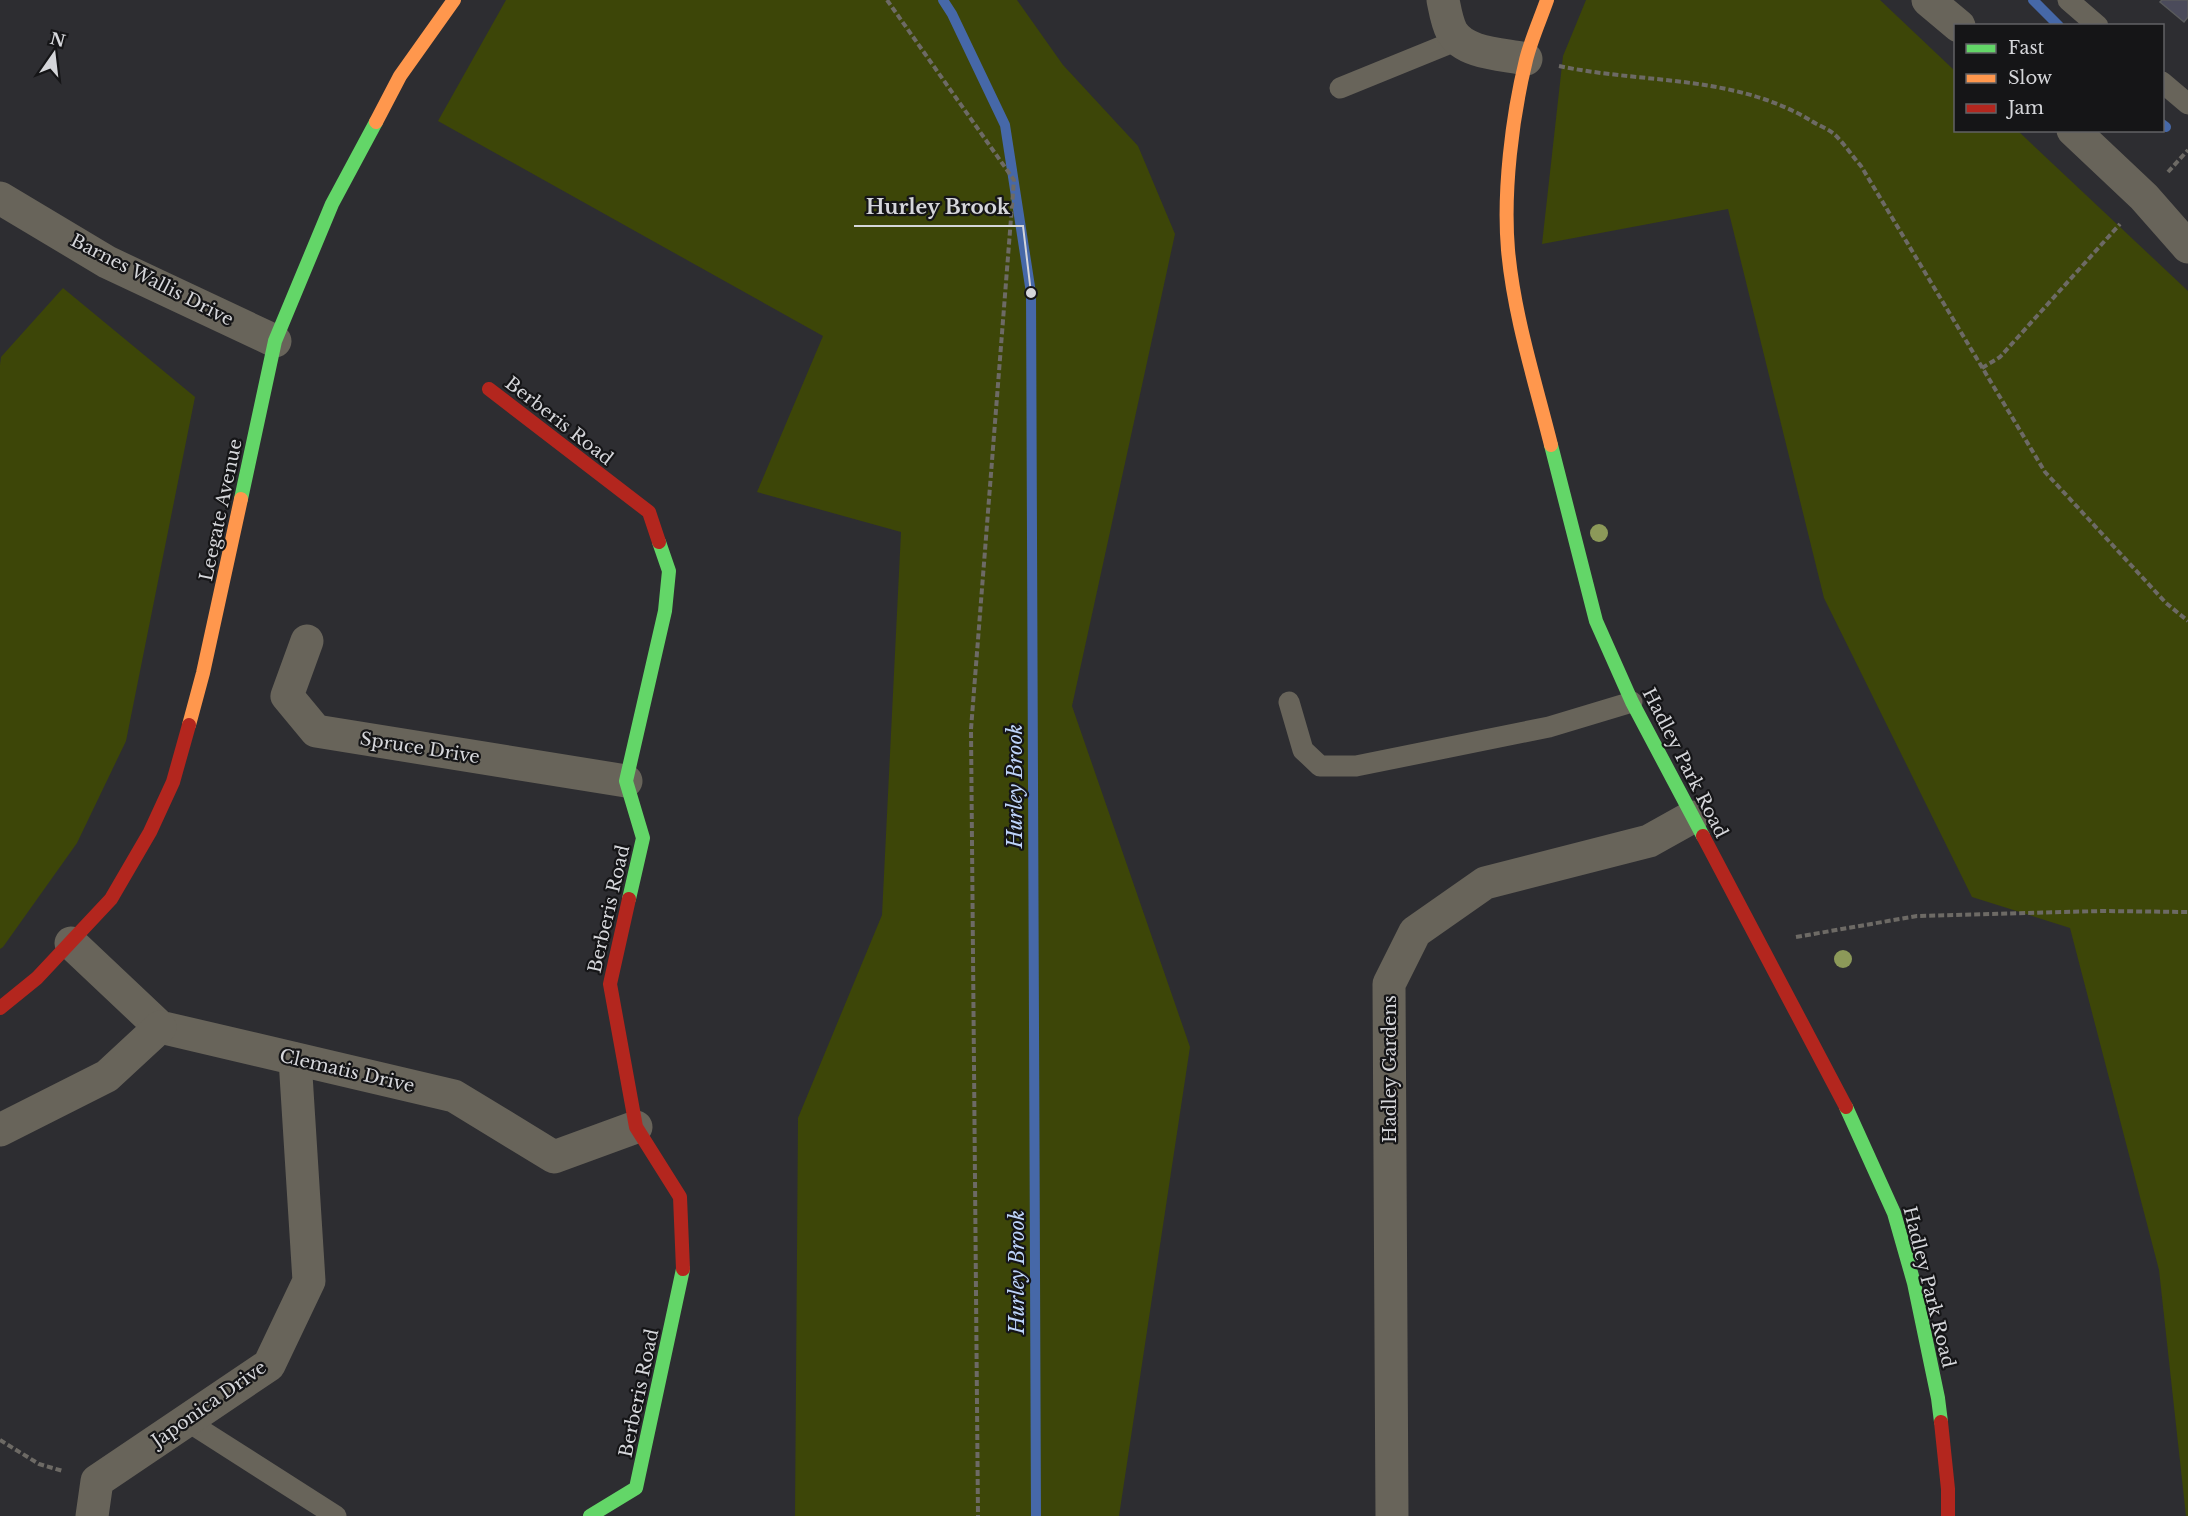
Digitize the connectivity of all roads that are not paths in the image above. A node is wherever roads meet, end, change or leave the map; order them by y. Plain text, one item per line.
1 (454, 0) edge
2 (1443, 0) edge
3 (1547, 0) edge
4 (1928, 0) edge
5 (2068, 0) edge
6 (1957, 24) edge
7 (2096, 24) edge
8 (1458, 40) junction
9 (1526, 59) junction
10 (2164, 83) edge
11 (1340, 88) dead end
12 (2188, 104) edge
13 (2075, 132) edge
14 (0, 198) edge
15 (2188, 247) edge
16 (275, 341) junction
17 (489, 389) dead end
18 (307, 641) dead end
19 (1289, 702) dead end
20 (1632, 702) junction
21 (626, 781) junction
22 (1692, 817) junction
23 (71, 943) junction
24 (0, 1008) edge
25 (160, 1027) junction
26 (295, 1059) junction
27 (636, 1127) junction
28 (0, 1130) edge
29 (187, 1420) junction
30 (92, 1516) edge
31 (336, 1516) edge
32 (590, 1516) edge
33 (1392, 1516) edge
34 (1948, 1516) edge

1 - 16 street, Leegate Avenue
2 - 8 street
3 - 9 street, Hadley Park Road
4 - 6 street
5 - 7 lane
8 - 9 street
8 - 11 lane
9 - 20 street, Hadley Park Road
10 - 12 lane
13 - 15 street
14 - 16 street, Barnes Wallis Drive
16 - 23 street, Leegate Avenue
17 - 21 street, Berberis Road
18 - 21 street, Spruce Drive
19 - 20 lane
20 - 22 street, Hadley Park Road
21 - 27 street, Berberis Road
22 - 33 street, Hadley Gardens
22 - 34 street, Hadley Park Road
23 - 24 street, Leegate Avenue
23 - 25 street
25 - 26 street, Clematis Drive
25 - 28 street
26 - 27 street, Clematis Drive
26 - 29 street, Japonica Drive
27 - 32 street, Berberis Road
29 - 30 street, Japonica Drive
29 - 31 lane

